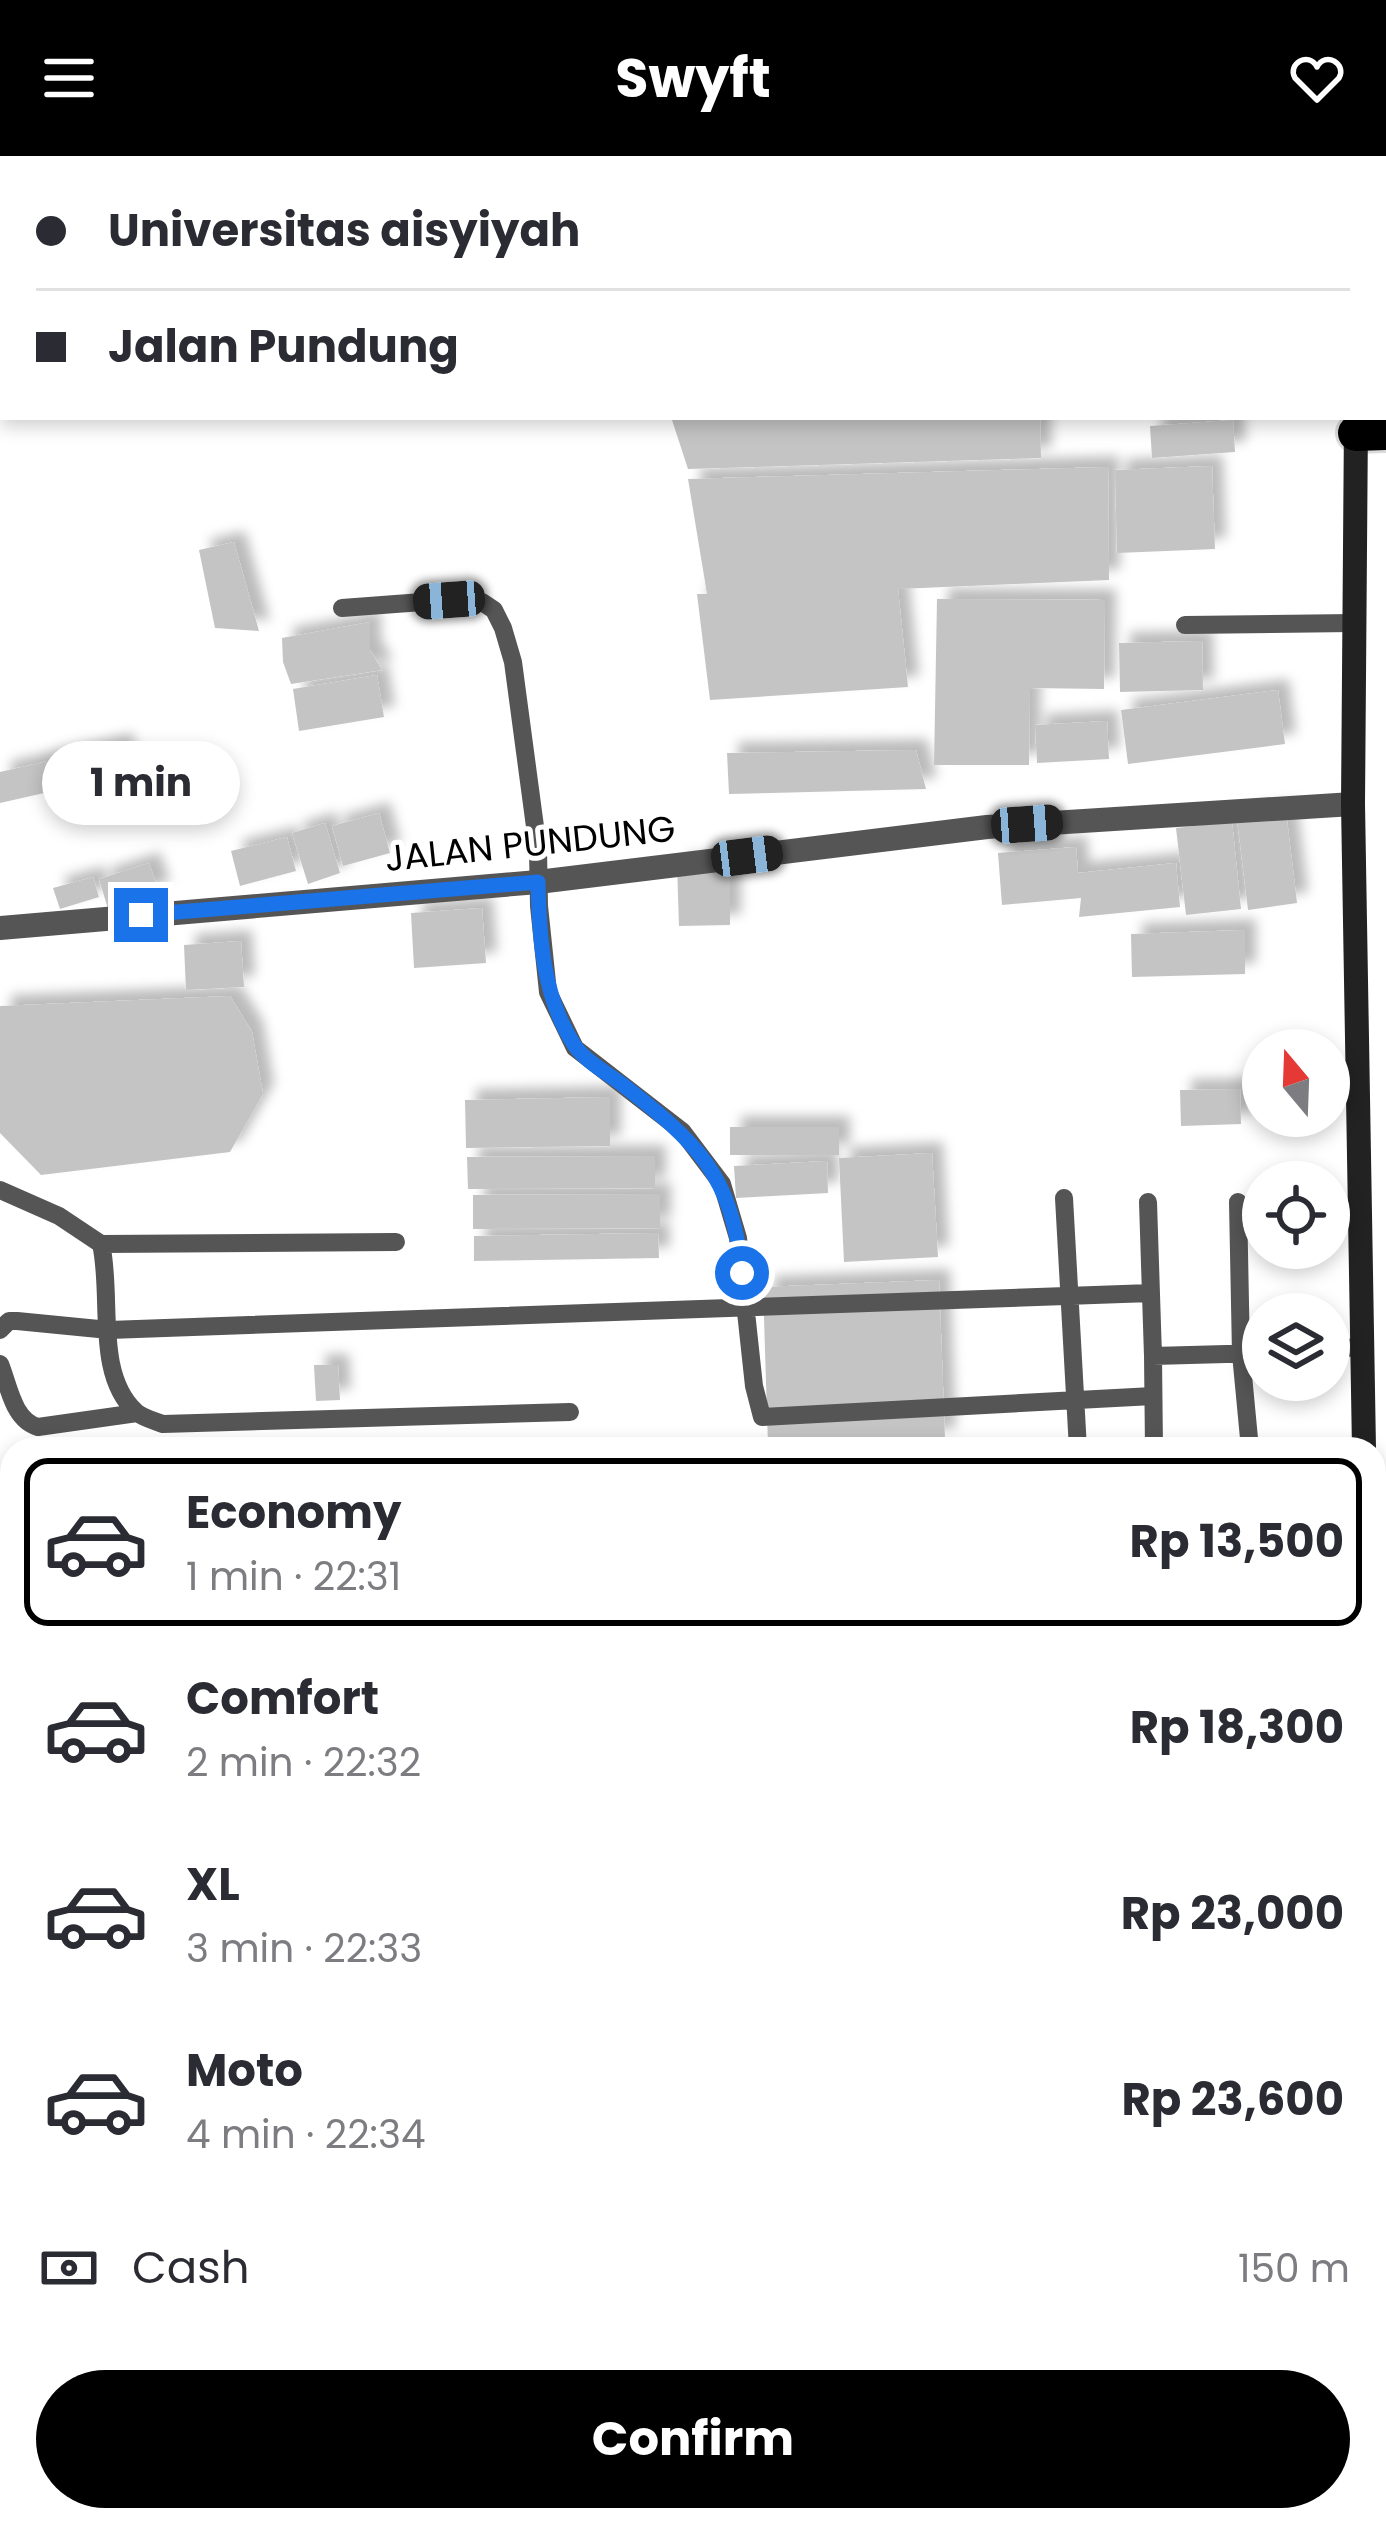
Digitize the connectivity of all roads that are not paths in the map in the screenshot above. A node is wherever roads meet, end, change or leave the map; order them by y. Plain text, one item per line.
1 (1366, 428) edge
2 (342, 608) dead end
3 (1353, 623) junction
4 (1186, 625) dead end
5 (1353, 804) junction
6 (538, 882) junction
7 (0, 928) edge
8 (0, 1190) edge
9 (1064, 1198) dead end
10 (1148, 1202) dead end
11 (1238, 1202) dead end
12 (396, 1242) dead end
13 (101, 1244) junction
14 (1151, 1292) junction
15 (1070, 1296) junction
16 (745, 1307) junction
17 (0, 1330) edge
18 (109, 1330) junction
19 (1362, 1347) junction
20 (1350, 1348) edge
21 (1241, 1354) junction
22 (1153, 1356) junction
23 (0, 1364) edge
24 (1153, 1396) junction
25 (1075, 1402) junction
26 (571, 1412) dead end
27 (137, 1413) junction
28 (1077, 1437) edge
29 (1154, 1437) edge
30 (1249, 1437) edge
31 (1364, 1437) edge

1 - 3 street
2 - 6 lane
3 - 4 lane
3 - 5 street
5 - 6 street, JALAN PUNDUNG
5 - 19 street
6 - 7 street, JALAN PUNDUNG
6 - 16 lane
8 - 13 lane
9 - 15 lane
10 - 14 lane
11 - 21 lane
12 - 13 lane
13 - 18 lane
14 - 15 lane
14 - 22 lane
15 - 16 lane
15 - 25 lane
16 - 18 lane
16 - 25 lane
17 - 18 lane
18 - 27 lane
19 - 20 lane
19 - 31 street
21 - 22 lane
21 - 30 lane
22 - 24 lane
23 - 27 lane
24 - 25 lane
24 - 29 lane
25 - 28 lane
26 - 27 lane

